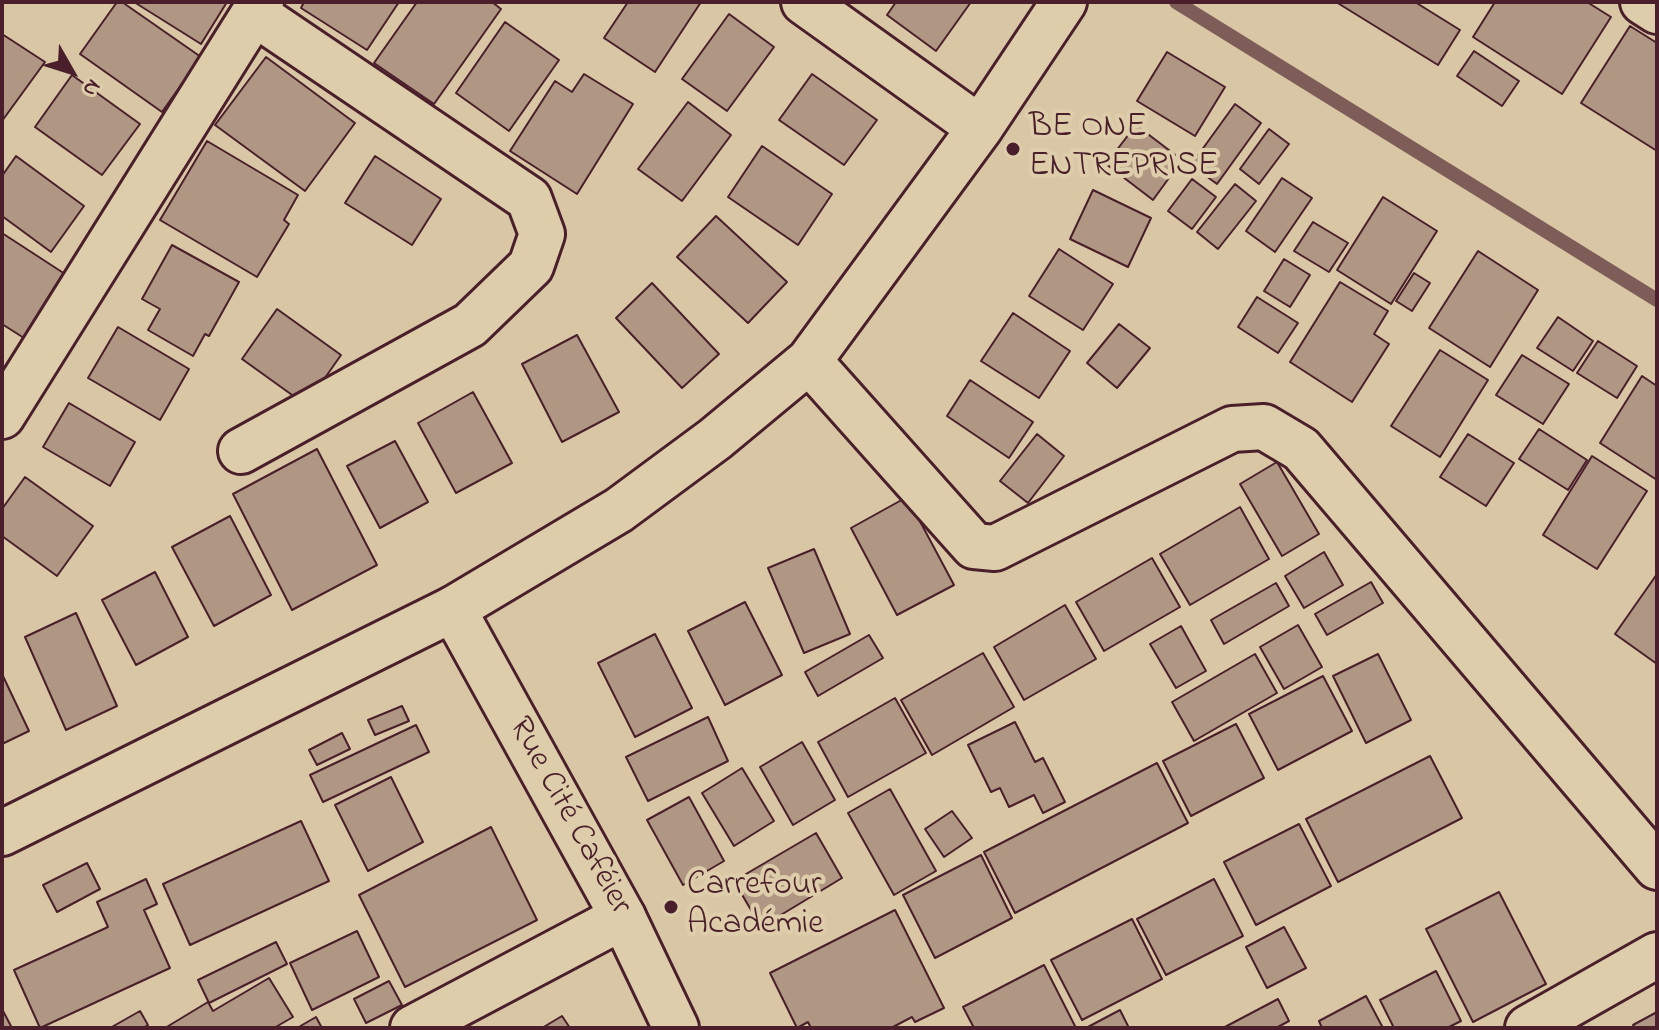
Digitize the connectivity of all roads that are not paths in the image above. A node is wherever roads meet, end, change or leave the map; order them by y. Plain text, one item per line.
1 (804, 2) edge
2 (1643, 2) edge
3 (1061, 6) edge
4 (258, 8) edge
5 (1657, 11) edge
6 (980, 128) junction
7 (809, 361) junction
8 (2, 416) edge
9 (241, 451) dead end
10 (453, 609) junction
11 (2, 833) edge
12 (1657, 867) edge
13 (623, 917) junction
14 (1657, 955) edge
15 (413, 1028) edge
16 (676, 1028) edge
17 (1528, 1028) edge

1 - 6 street
2 - 5 street
3 - 6 street
4 - 8 street
4 - 9 street
6 - 7 street
7 - 10 street
7 - 12 street
10 - 11 street
10 - 13 street, Rue Cité Caféier
13 - 15 street
13 - 16 street, Rue Cité Caféier
14 - 17 street

